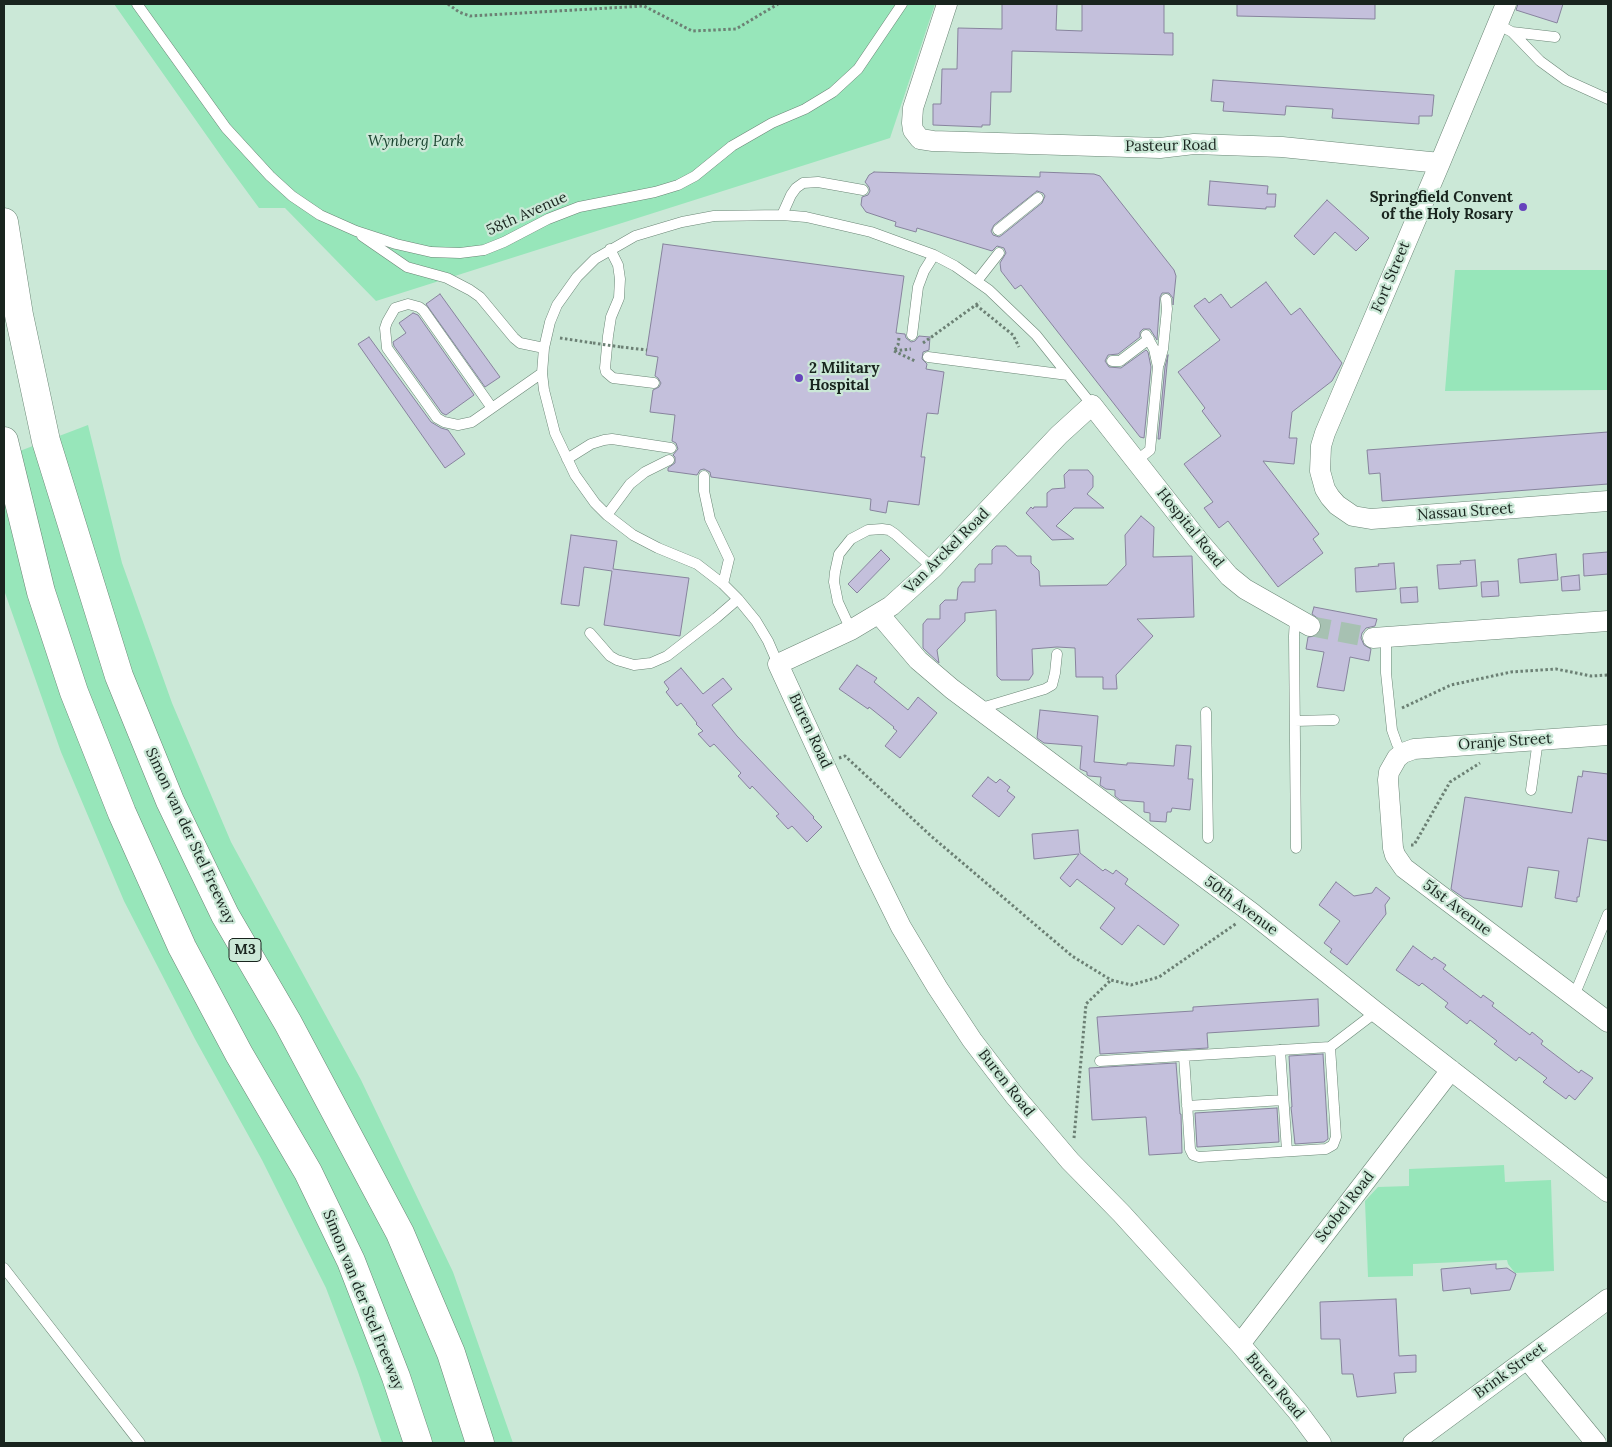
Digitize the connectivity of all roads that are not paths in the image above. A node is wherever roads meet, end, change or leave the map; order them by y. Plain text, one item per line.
1 (137, 4) edge
2 (902, 4) edge
3 (948, 4) edge
4 (1506, 4) edge
5 (1505, 28) junction
6 (1554, 37) dead end
7 (1608, 99) edge
8 (1440, 163) junction
9 (863, 190) dead end
10 (1038, 198) dead end
11 (782, 215) junction
12 (4, 222) edge
13 (998, 230) dead end
14 (356, 231) junction
15 (610, 249) junction
16 (999, 253) dead end
17 (934, 255) junction
18 (977, 281) junction
19 (1166, 298) dead end
20 (912, 335) dead end
21 (544, 348) junction
22 (928, 357) dead end
23 (1112, 361) dead end
24 (1158, 367) junction
25 (542, 373) junction
26 (1068, 375) junction
27 (654, 383) dead end
28 (1092, 406) junction
29 (492, 408) junction
30 (4, 442) edge
31 (671, 448) dead end
32 (567, 459) junction
33 (669, 460) dead end
34 (1136, 461) junction
35 (704, 476) dead end
36 (1330, 497) joint
37 (1608, 501) edge
38 (608, 515) junction
39 (933, 568) junction
40 (723, 584) junction
41 (738, 599) junction
42 (879, 614) junction
43 (1608, 621) edge
44 (1303, 622) joint
45 (851, 630) junction
46 (590, 633) dead end
47 (1379, 638) joint
48 (1057, 654) dead end
49 (778, 664) junction
50 (977, 709) junction
51 (1206, 712) dead end
52 (1334, 720) dead end
53 (1295, 721) junction
54 (1608, 735) edge
55 (1538, 740) junction
56 (1403, 753) junction
57 (1531, 790) dead end
58 (1208, 838) dead end
59 (1296, 848) dead end
60 (1608, 914) edge
61 (1574, 996) junction
62 (1376, 1012) junction
63 (1608, 1022) edge
64 (1330, 1047) junction
65 (1280, 1050) junction
66 (1184, 1056) junction
67 (1100, 1061) dead end
68 (1451, 1070) junction
69 (1283, 1100) junction
70 (1187, 1106) junction
71 (1286, 1151) junction
72 (1608, 1192) edge
73 (4, 1268) edge
74 (1608, 1299) edge
75 (1240, 1344) junction
76 (1527, 1359) junction
77 (140, 1443) edge
78 (418, 1443) edge
79 (480, 1443) edge
80 (1321, 1443) edge
81 (1413, 1443) edge
82 (1596, 1443) edge

1 - 14 lane, 58th Avenue
2 - 14 lane, 58th Avenue
3 - 8 street, Pasteur Road
4 - 5 street, Fort Street
5 - 6 lane
5 - 7 lane
5 - 8 street, Fort Street
8 - 36 street, Fort Street
9 - 11 lane
10 - 13 lane
11 - 15 lane
11 - 17 lane
12 - 79 highway, Simon van der Stel Freeway / M3
14 - 21 lane
15 - 21 lane
15 - 27 lane
16 - 18 lane
17 - 18 lane
17 - 20 lane
18 - 26 lane
19 - 24 lane
21 - 25 lane
22 - 26 lane
23 - 24 lane
24 - 34 lane
25 - 29 lane
25 - 32 lane
26 - 28 lane
28 - 34 street, Hospital Road
28 - 39 street, Van Arckel Road
29 - 29 lane
30 - 78 highway, Simon van der Stel Freeway
31 - 32 lane
32 - 38 lane
33 - 38 lane
34 - 44 street, Hospital Road
35 - 40 lane
36 - 37 street, Nassau Street
38 - 40 lane
39 - 42 street, Van Arckel Road
39 - 45 lane
40 - 41 lane
41 - 46 lane
41 - 49 lane
42 - 45 street, Van Arckel Road
42 - 50 street, 50th Avenue
43 - 47 street
44 - 53 lane
45 - 49 street, Van Arckel Road
47 - 56 lane
48 - 50 lane
49 - 75 street, Buren Road
50 - 62 street, 50th Avenue
51 - 58 lane
52 - 53 lane
53 - 59 lane
54 - 55 street, Oranje Street
55 - 56 street, Oranje Street
55 - 57 lane
56 - 61 street, 51st Avenue
60 - 61 lane
61 - 63 street, 51st Avenue
62 - 64 lane
62 - 68 street, 50th Avenue
64 - 65 lane
64 - 71 lane
65 - 66 lane
65 - 69 lane
66 - 67 lane
66 - 70 lane
68 - 72 street, 50th Avenue
68 - 75 street, Scobel Road
69 - 70 lane
69 - 71 lane
70 - 71 lane
73 - 77 lane
74 - 76 street, Brink Street
75 - 80 street, Buren Road
76 - 81 street, Brink Street
76 - 82 street

